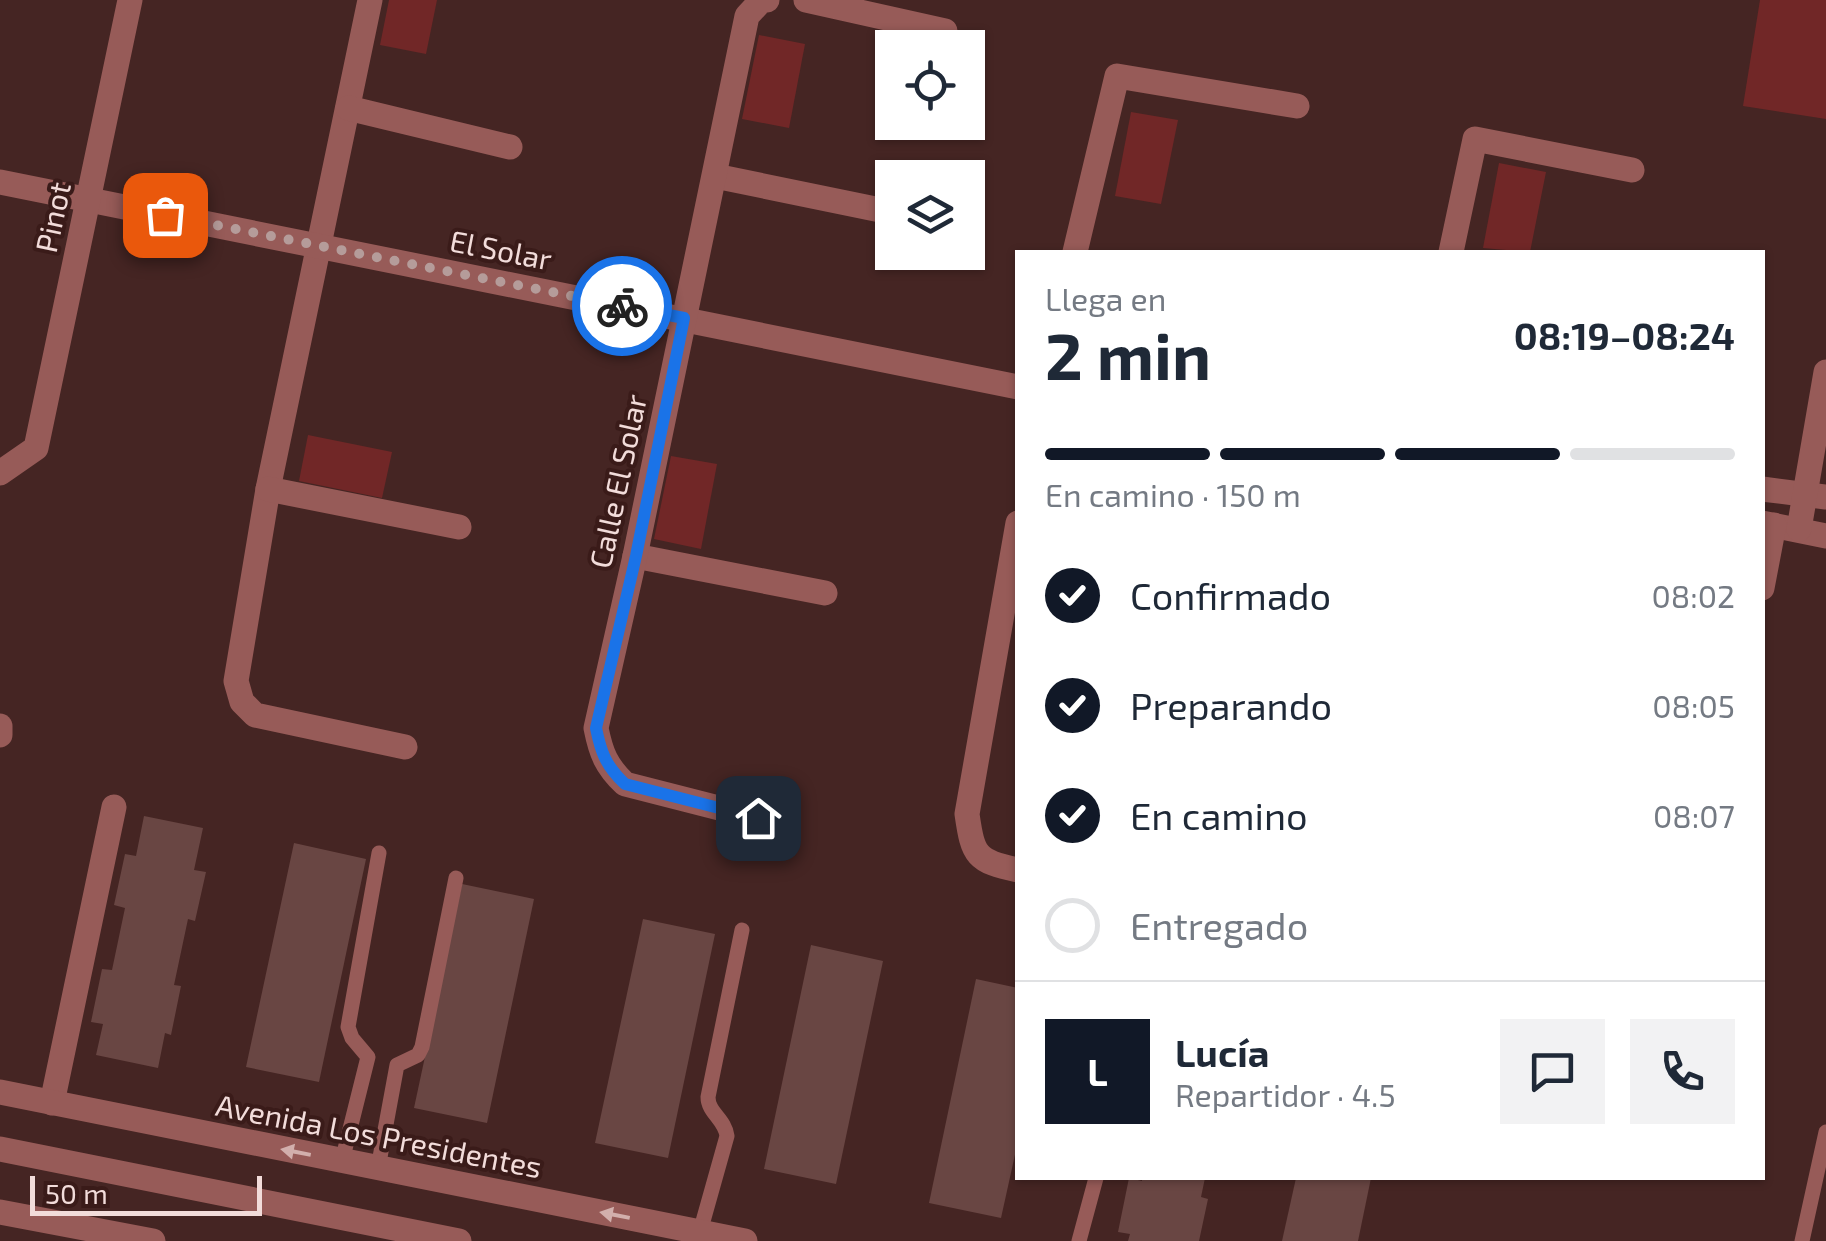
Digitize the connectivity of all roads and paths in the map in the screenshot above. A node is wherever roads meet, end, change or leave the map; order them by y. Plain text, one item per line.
1 (130, 0) edge
2 (370, 0) edge
3 (767, 0) edge
4 (806, 0) edge
5 (941, 30) edge
6 (1298, 106) dead end
7 (348, 108) junction
8 (510, 147) dead end
9 (1632, 170) dead end
10 (715, 176) junction
11 (0, 182) edge
12 (89, 199) junction
13 (875, 209) edge
14 (317, 247) junction
15 (1083, 250) edge
16 (1451, 250) edge
17 (684, 318) junction
18 (1826, 372) edge
19 (1015, 387) edge
20 (0, 473) edge
21 (268, 488) junction
22 (1765, 490) edge
23 (1815, 495) edge
24 (1778, 526) edge
25 (459, 527) dead end
26 (1826, 536) edge
27 (1015, 555) edge
28 (636, 556) junction
29 (1765, 576) edge
30 (825, 593) dead end
31 (1008, 631) edge
32 (0, 726) edge
33 (0, 735) edge
34 (405, 747) dead end
35 (114, 807) dead end
36 (758, 818) dead end
37 (380, 853) dead end
38 (1015, 869) edge
39 (456, 878) dead end
40 (742, 930) dead end
41 (0, 1092) edge
42 (52, 1103) junction
43 (1826, 1132) edge
44 (0, 1149) edge
45 (342, 1161) junction
46 (378, 1168) junction
47 (1095, 1180) edge
48 (0, 1212) edge
49 (700, 1232) junction
50 (153, 1241) edge
51 (459, 1241) edge
52 (745, 1241) edge
53 (1079, 1241) edge
54 (1802, 1241) edge

1 - 12 street, Pinot
2 - 7 street
3 - 10 street, Calle El Solar
4 - 5 street
6 - 15 street
7 - 8 street
7 - 14 street
9 - 16 street
10 - 13 street
10 - 17 street, Calle El Solar
11 - 12 street, El Solar
12 - 14 street, El Solar
12 - 20 street, Pinot
14 - 17 street, El Solar
14 - 21 street
17 - 19 street, El Solar
17 - 28 street, Calle El Solar
18 - 23 street
21 - 25 street
21 - 34 street
22 - 23 street
23 - 24 street
24 - 26 street
24 - 29 street
27 - 31 street
28 - 30 street
28 - 36 street, Calle El Solar
31 - 38 street
32 - 33 street
35 - 42 street
37 - 45 lane
39 - 46 lane
40 - 49 lane
41 - 42 street, Avenida Los Presidentes
45 -> 42 street, Avenida Los Presidentes
43 - 54 lane
44 - 51 street
45 - 46 street, Avenida Los Presidentes
49 -> 46 street, Avenida Los Presidentes
47 - 53 lane
48 - 50 street
49 - 52 street, Avenida Los Presidentes

